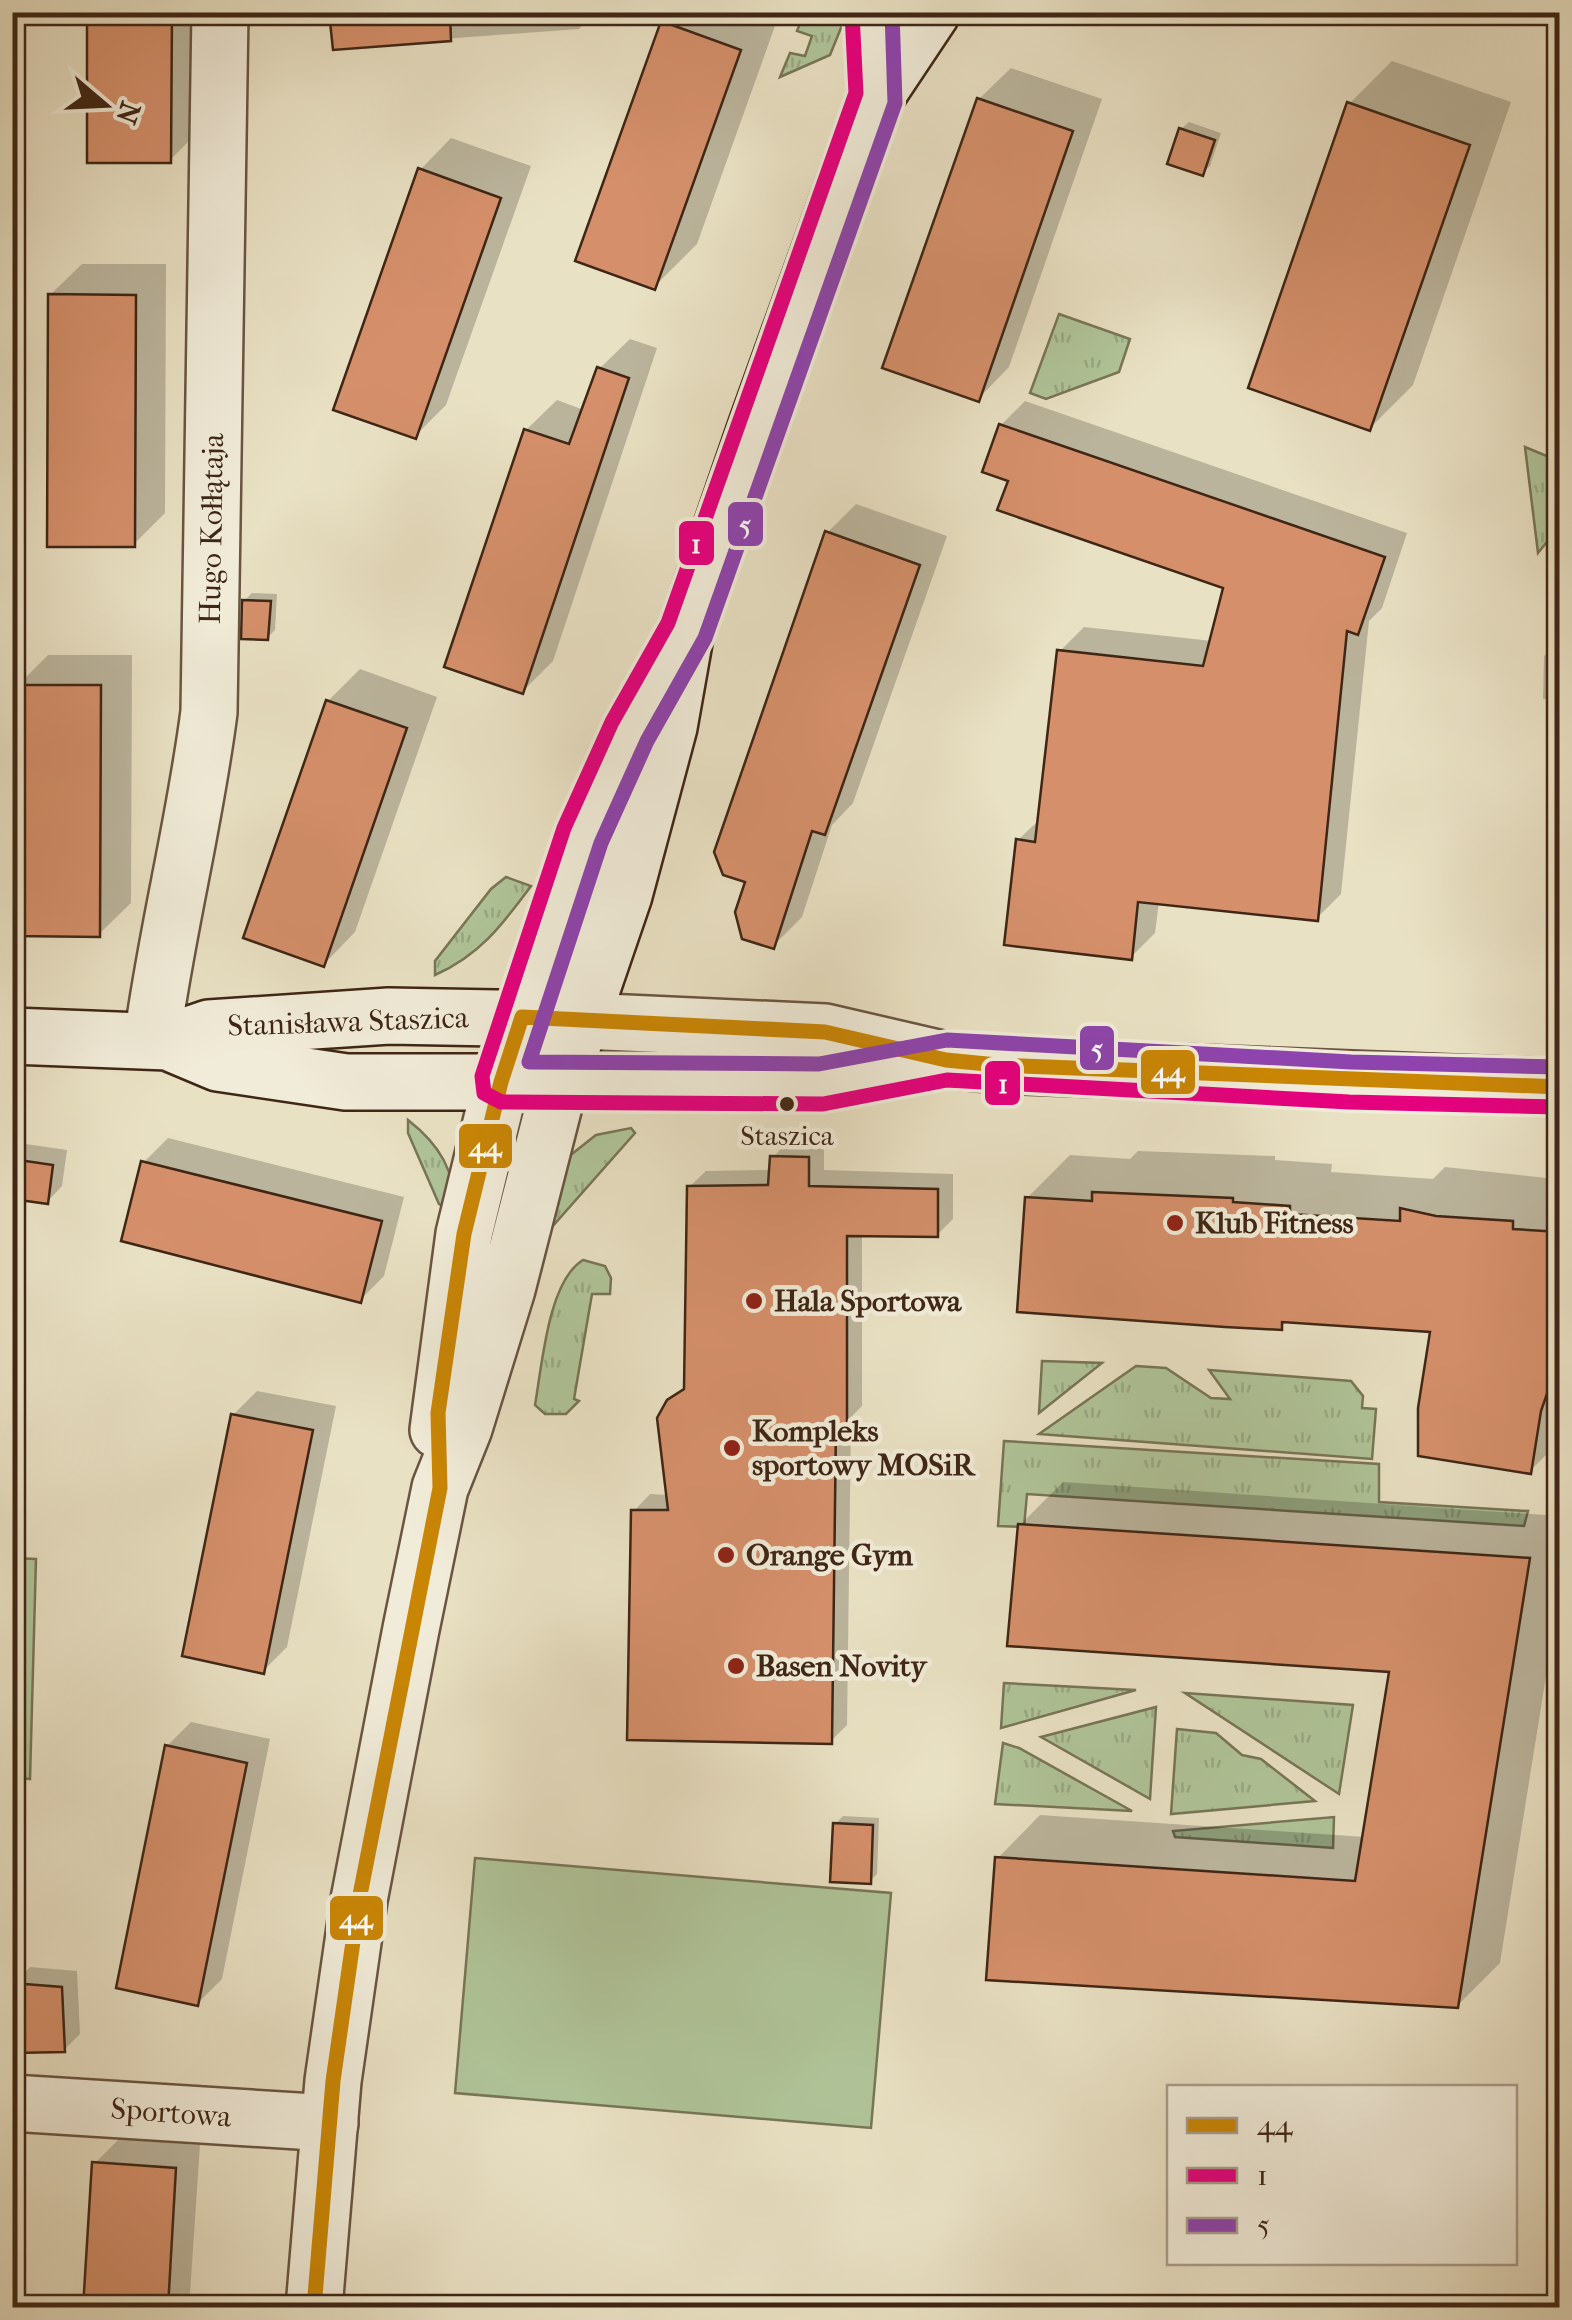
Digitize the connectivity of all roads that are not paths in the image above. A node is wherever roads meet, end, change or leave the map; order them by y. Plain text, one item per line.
1 (220, 12) edge
2 (872, 12) edge
3 (932, 12) edge
4 (876, 96) junction
5 (686, 632) junction
6 (522, 1016) junction
7 (583, 1020) junction
8 (12, 1036) edge
9 (160, 1041) junction
10 (946, 1060) junction
11 (501, 1082) junction
12 (560, 1082) junction
13 (1560, 1087) edge
14 (440, 1488) junction
15 (12, 2103) edge
16 (330, 2123) junction
17 (314, 2308) edge

1 - 9 street, Hugo Kołłątaja
2 - 4 street
3 - 4 street
4 - 5 street
5 - 6 street
5 - 7 street
6 - 7 street, Stanisława Staszica
6 - 9 street, Stanisława Staszica
6 - 11 street
7 - 10 street, Stanisława Staszica
7 - 12 street
8 - 9 street, Stanisława Staszica
9 - 11 street, Stanisława Staszica
10 - 12 street, Stanisława Staszica
10 - 13 street, Stanisława Staszica
11 - 12 street, Stanisława Staszica
11 - 14 street
12 - 14 street
14 - 16 street
15 - 16 street, Sportowa
16 - 17 street

